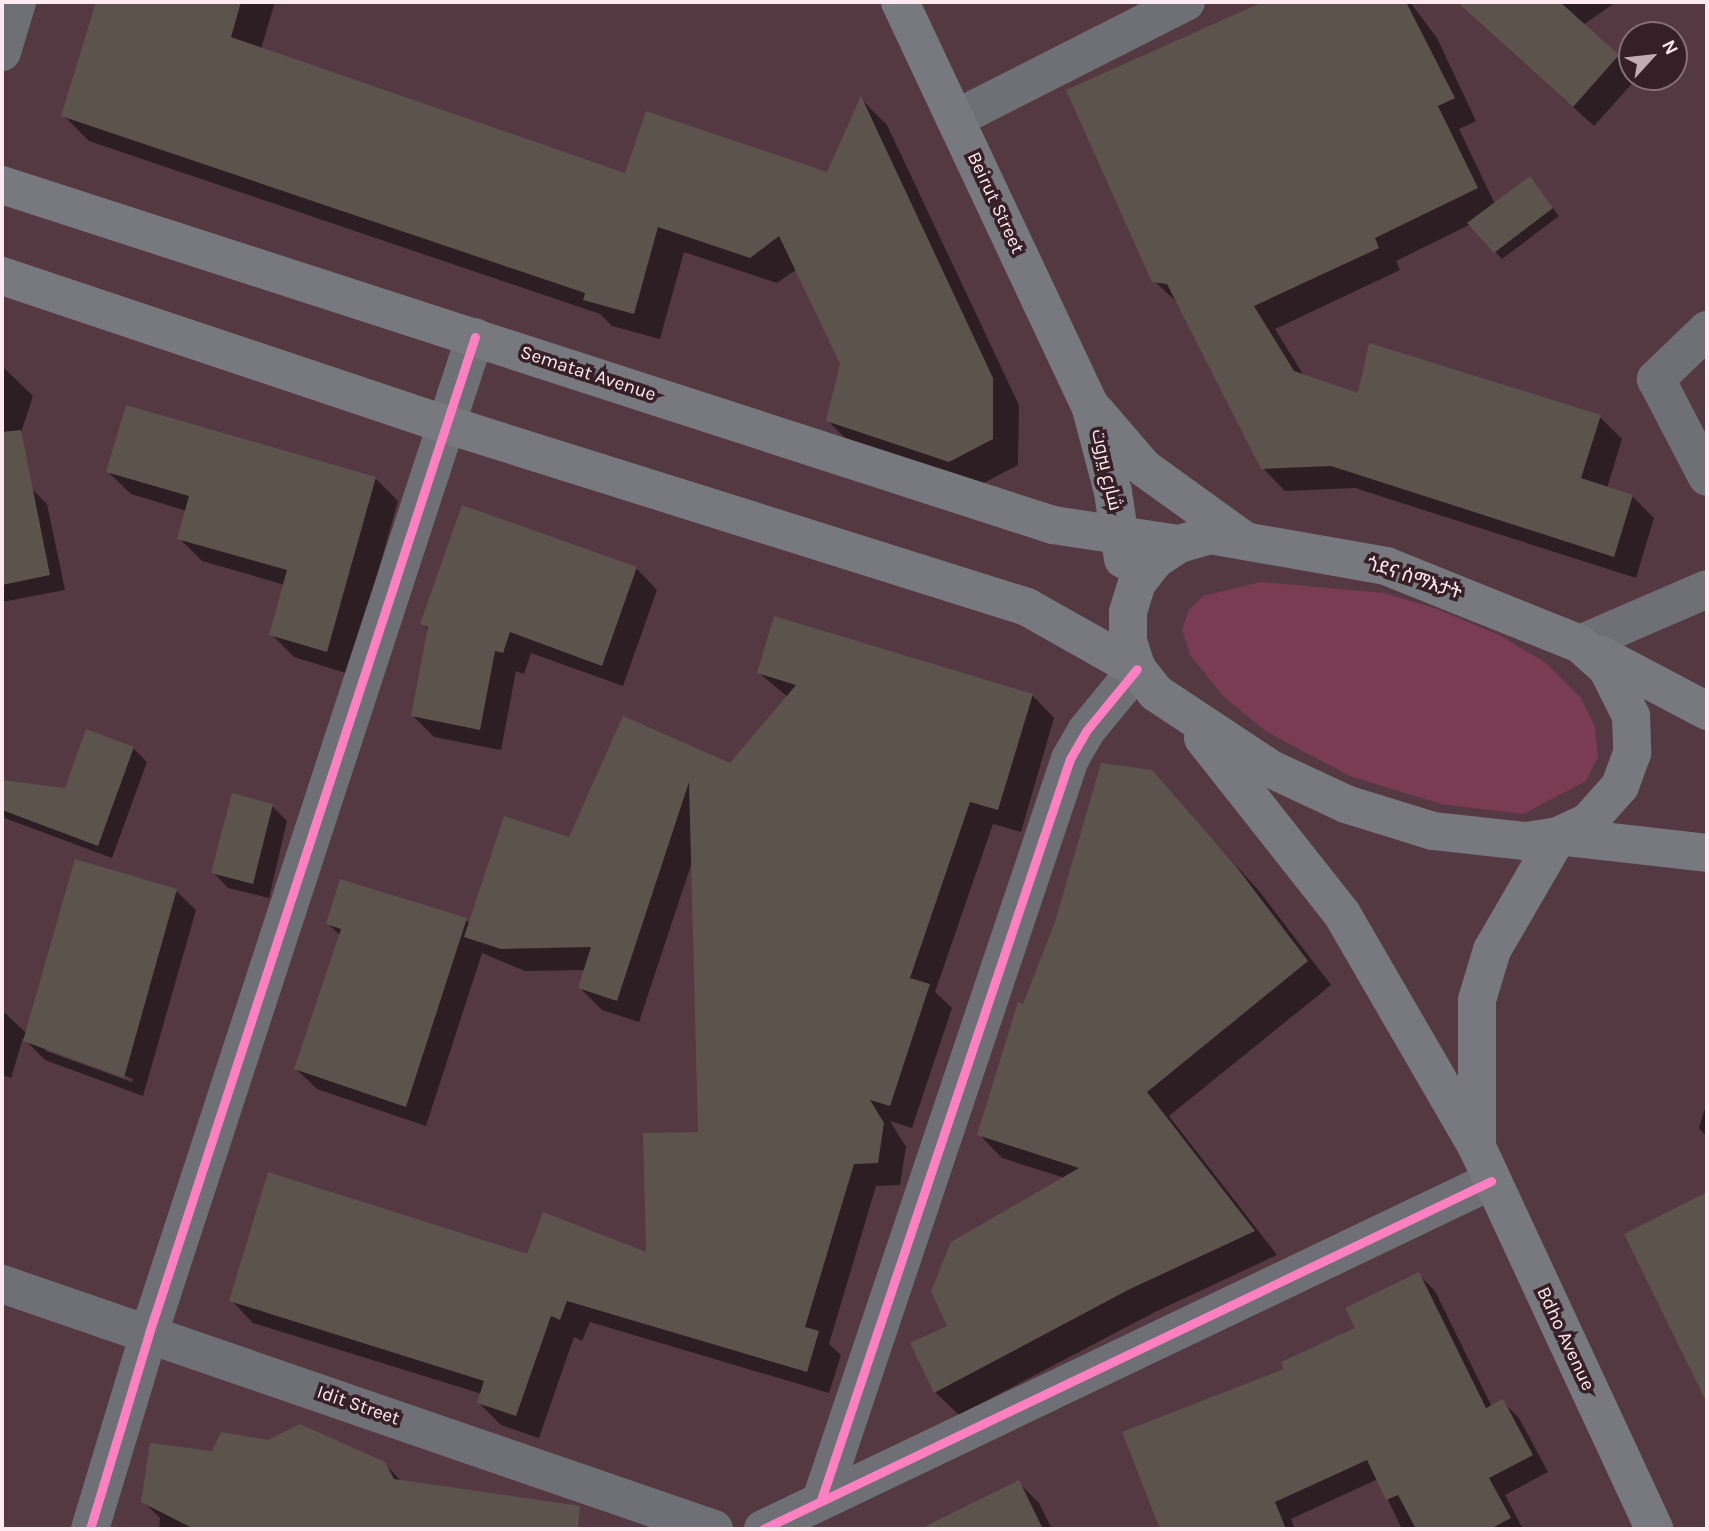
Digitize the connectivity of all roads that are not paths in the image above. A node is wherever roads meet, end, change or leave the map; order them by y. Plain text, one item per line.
1 (17, 2) edge
2 (900, 2) edge
3 (1186, 2) edge
4 (2, 52) edge
5 (955, 119) junction
6 (2, 185) edge
7 (2, 276) edge
8 (1707, 330) edge
9 (475, 337) junction
10 (1090, 405) junction
11 (445, 424) junction
12 (1707, 477) edge
13 (1121, 535) junction
14 (1241, 538) junction
15 (1179, 544) junction
16 (1707, 589) edge
17 (1128, 612) junction
18 (1580, 645) junction
19 (1137, 670) junction
20 (1181, 709) junction
21 (1707, 711) edge
22 (1558, 836) junction
23 (1707, 853) edge
24 (1484, 1164) junction
25 (2, 1284) edge
26 (149, 1333) junction
27 (821, 1500) junction
28 (90, 1529) edge
29 (714, 1529) edge
30 (763, 1529) edge
31 (1654, 1529) edge

1 - 4 street
2 - 5 main road, Beirut Street
3 - 5 street
5 - 10 main road, Beirut Street
6 - 9 main road, Sematat Avenue
7 - 11 main road
8 - 12 street
9 - 11 street
9 - 13 main road, Sematat Avenue
10 - 13 main road, شارع بيروت
10 - 14 main road, شارع بيروت
11 - 19 main road
11 - 26 street
13 - 15 main road, Sematat Avenue
13 - 17 main road, شارع بيروت
14 - 15 main road, ጎደና ሰማእታት
14 - 18 main road, ጎደና ሰማእታት
15 - 17 main road, ጎደና ሰማእታት
16 - 18 street
17 - 19 main road, ጎደና ሰማእታት
18 - 21 main road
18 - 22 main road, ጎደና ሰማእታት
19 - 20 main road, ጎደና ሰማእታት
19 - 27 street
20 - 22 main road, ጎደና ሰማእታት
20 - 24 main road, Bdho Avenue
22 - 23 main road
22 - 24 main road
24 - 27 street
24 - 31 main road, Bdho Avenue
25 - 26 street, Idit Street
26 - 28 street
26 - 29 street, Idit Street
27 - 30 street

